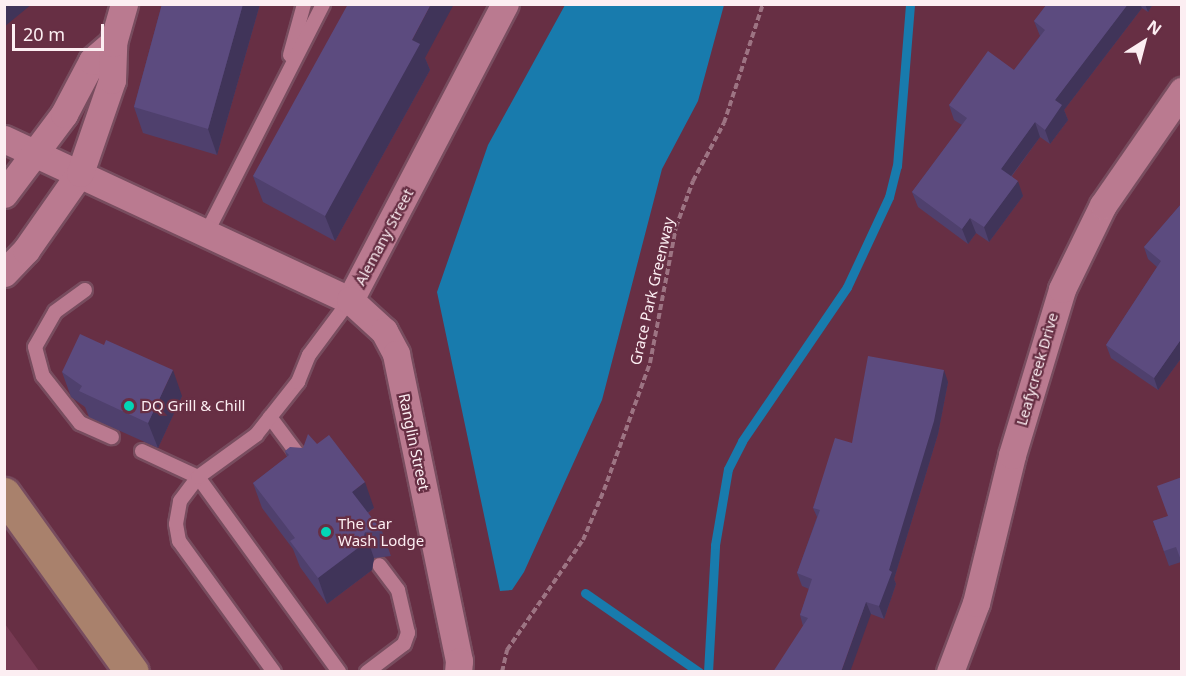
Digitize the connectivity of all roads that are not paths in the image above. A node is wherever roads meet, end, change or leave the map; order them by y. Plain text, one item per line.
1 (124, 4) edge
2 (304, 4) edge
3 (323, 4) edge
4 (505, 4) edge
5 (113, 43) junction
6 (284, 77) junction
7 (1182, 91) edge
8 (4, 140) edge
9 (36, 154) junction
10 (80, 173) junction
11 (4, 194) edge
12 (207, 232) junction
13 (4, 273) edge
14 (85, 290) dead end
15 (350, 300) junction
16 (270, 417) junction
17 (112, 437) dead end
18 (142, 451) dead end
19 (307, 467) edge
20 (198, 477) junction
21 (4, 494) edge
22 (379, 565) dead end
23 (132, 672) edge
24 (274, 672) edge
25 (339, 672) edge
26 (367, 672) edge
27 (458, 672) edge
28 (950, 672) edge

1 - 5 street
2 - 6 lane
3 - 6 lane
4 - 15 street, Alemany Street
5 - 9 street
5 - 10 street
6 - 12 lane
7 - 28 street, Leafycreek Drive
8 - 9 street, Alemany Street
9 - 10 street, Alemany Street
9 - 11 street
10 - 12 street, Alemany Street
10 - 13 street
12 - 15 street, Alemany Street
14 - 17 lane
15 - 16 lane
15 - 27 street, Ranglin Street
16 - 19 lane
16 - 20 lane
18 - 20 lane
20 - 24 lane
20 - 25 lane
21 - 23 main road
22 - 26 lane

